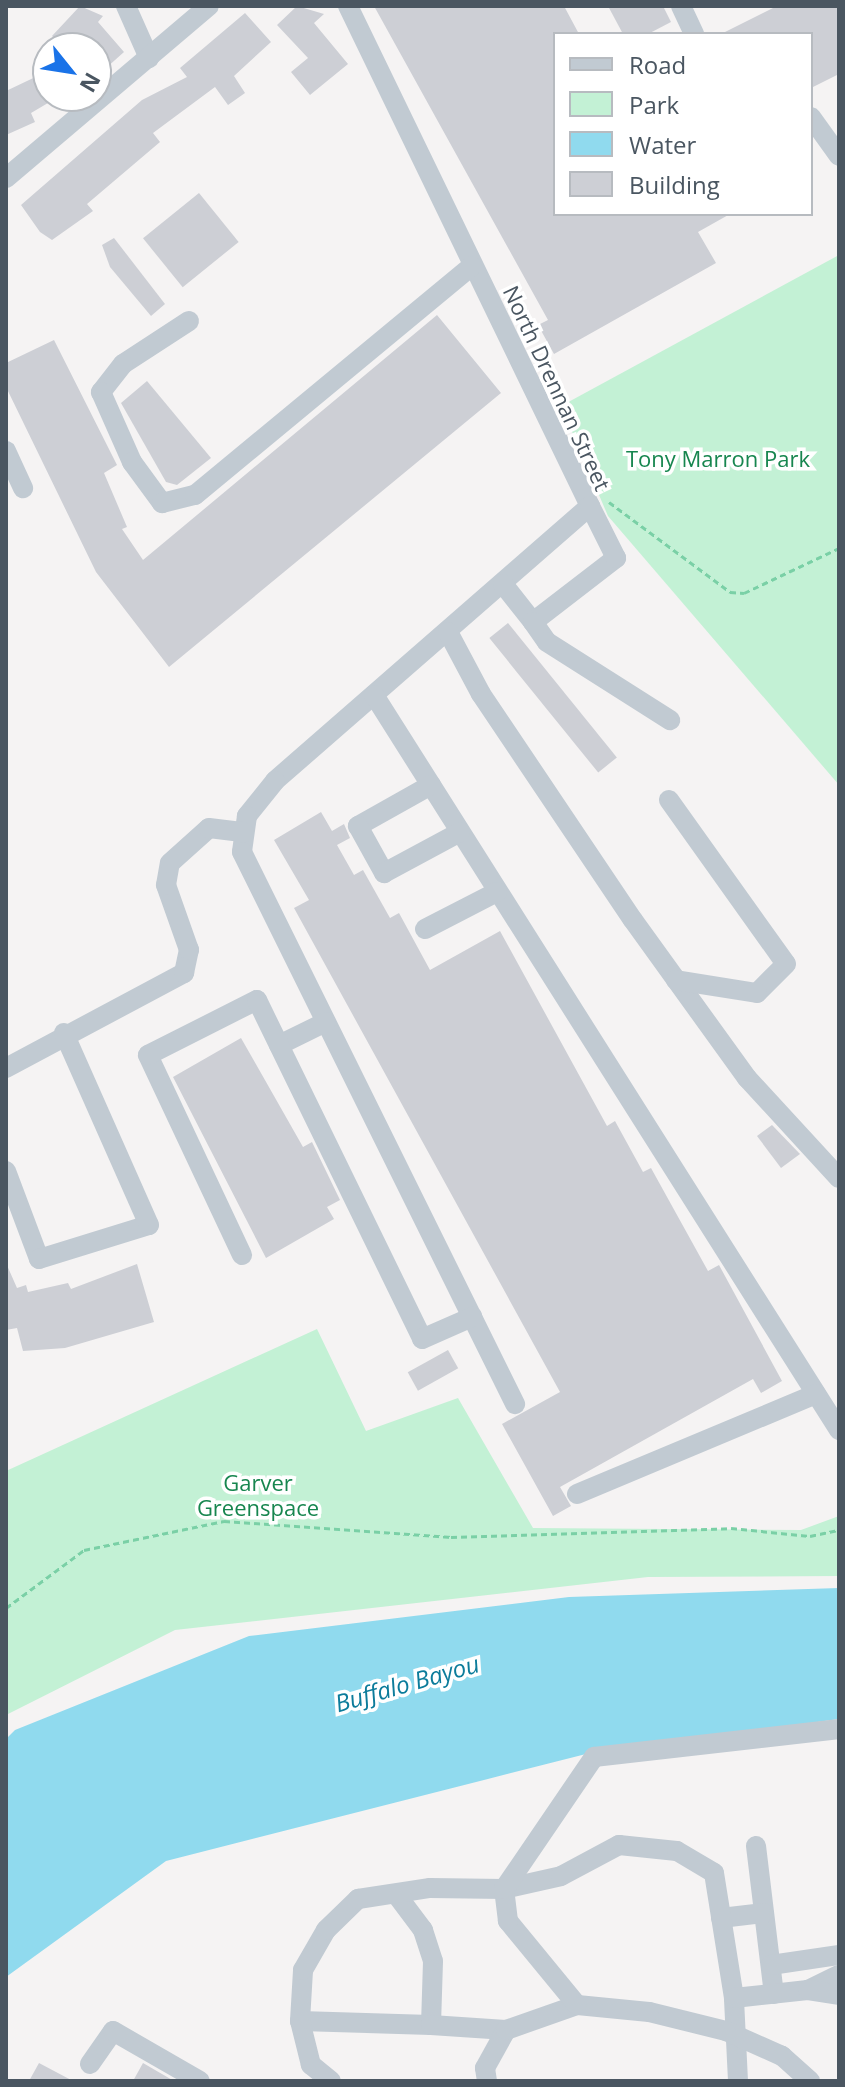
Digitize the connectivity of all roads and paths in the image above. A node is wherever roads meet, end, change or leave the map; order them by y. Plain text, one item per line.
1 (126, 6) edge
2 (209, 6) edge
3 (348, 6) edge
4 (681, 6) edge
5 (693, 32) edge
6 (149, 58) junction
7 (813, 120) edge
8 (839, 156) edge
9 (6, 178) edge
10 (472, 266) junction
11 (189, 321) dead end
12 (6, 451) edge
13 (23, 488) dead end
14 (590, 506) junction
15 (839, 548) edge
16 (503, 584) junction
17 (533, 622) junction
18 (448, 632) junction
19 (374, 695) junction
20 (670, 720) dead end
21 (431, 785) junction
22 (669, 800) dead end
23 (244, 832) junction
24 (460, 832) junction
25 (497, 892) junction
26 (425, 929) dead end
27 (676, 980) junction
28 (326, 1022) junction
29 (64, 1033) junction
30 (279, 1045) junction
31 (6, 1068) edge
32 (6, 1171) edge
33 (839, 1178) edge
34 (242, 1255) dead end
35 (472, 1317) junction
36 (816, 1394) junction
37 (515, 1404) dead end
38 (839, 1430) edge
39 (577, 1494) dead end
40 (839, 1530) edge
41 (6, 1608) edge
42 (839, 1729) edge
43 (756, 1846) dead end
44 (504, 1889) junction
45 (396, 1894) junction
46 (764, 1913) junction
47 (721, 1918) junction
48 (839, 1955) edge
49 (771, 1965) junction
50 (839, 1975) edge
51 (808, 1990) junction
52 (774, 1994) junction
53 (734, 1998) junction
54 (838, 1998) edge
55 (577, 2005) junction
56 (300, 2021) junction
57 (431, 2025) junction
58 (506, 2030) junction
59 (735, 2035) junction
60 (90, 2064) dead end
61 (200, 2081) edge
62 (331, 2081) edge
63 (487, 2081) edge
64 (738, 2081) edge
65 (810, 2081) edge

1 - 6 street
2 - 6 street
3 - 10 street, North Drennan Street
4 - 5 street
6 - 9 street
7 - 8 street
10 - 11 street
10 - 14 street, North Drennan Street
12 - 13 street
14 - 15 path
14 - 16 street, North Drennan Street
14 - 17 street
16 - 17 street
16 - 18 street, North Drennan Street
17 - 20 street
18 - 19 street, North Drennan Street
18 - 27 street
19 - 21 street
19 - 23 street, North Drennan Street
21 - 24 street
21 - 24 street
22 - 27 street
23 - 28 street, North Drennan Street
23 - 29 street
24 - 25 street
25 - 26 street
25 - 36 street
27 - 33 street
28 - 30 street
28 - 35 street
29 - 31 street
29 - 32 street
30 - 34 street
30 - 35 street
35 - 37 street
36 - 38 street
36 - 39 street
40 - 41 path
42 - 44 street
43 - 46 street
44 - 45 street
44 - 47 street
44 - 55 street
45 - 56 street
45 - 57 street
46 - 47 street
46 - 49 street
47 - 53 street
48 - 49 street
49 - 52 street
50 - 51 street
51 - 52 street
51 - 54 street
52 - 53 street
53 - 59 street
55 - 58 street
55 - 59 street
56 - 57 street
56 - 62 street
57 - 58 street
58 - 63 street
59 - 64 street
59 - 65 street
60 - 61 street

